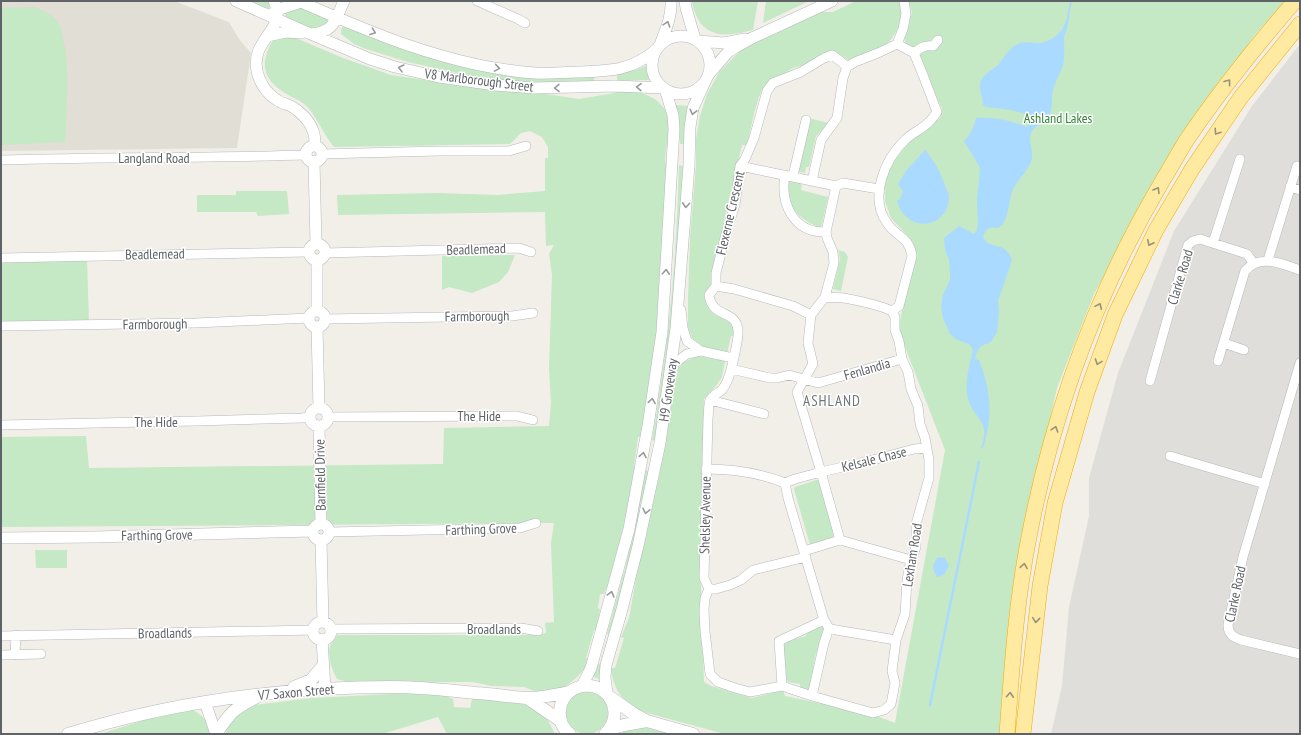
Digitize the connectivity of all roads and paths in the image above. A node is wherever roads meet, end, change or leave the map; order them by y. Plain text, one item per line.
1 (236, 1) edge
2 (321, 1) edge
3 (344, 1) edge
4 (477, 1) edge
5 (671, 1) edge
6 (685, 1) edge
7 (832, 1) edge
8 (904, 1) edge
9 (1295, 1) edge
10 (301, 2) edge
11 (274, 12) edge
12 (336, 18) junction
13 (525, 23) dead end
14 (1296, 29) edge
15 (308, 34) junction
16 (752, 38) junction
17 (264, 39) junction
18 (696, 40) junction
19 (938, 40) dead end
20 (897, 44) junction
21 (658, 48) junction
22 (354, 52) junction
23 (914, 53) junction
24 (847, 67) junction
25 (707, 78) junction
26 (664, 88) junction
27 (806, 120) dead end
28 (526, 146) dead end
29 (315, 154) junction
30 (1240, 159) dead end
31 (1, 160) edge
32 (740, 166) junction
33 (1296, 166) dead end
34 (789, 176) junction
35 (812, 180) junction
36 (836, 186) junction
37 (1290, 187) junction
38 (879, 189) junction
39 (1300, 190) edge
40 (826, 232) junction
41 (1213, 243) junction
42 (312, 248) junction
43 (531, 252) dead end
44 (320, 257) junction
45 (1, 258) edge
46 (1268, 260) junction
47 (1254, 264) junction
48 (1300, 270) edge
49 (680, 286) junction
50 (716, 286) junction
51 (825, 297) junction
52 (892, 311) junction
53 (533, 313) dead end
54 (811, 315) junction
55 (315, 319) junction
56 (325, 319) joint
57 (1, 326) edge
58 (1224, 343) junction
59 (1244, 350) dead end
60 (701, 351) junction
61 (733, 358) junction
62 (902, 359) junction
63 (1218, 361) dead end
64 (1300, 363) edge
65 (671, 366) junction
66 (731, 369) junction
67 (804, 378) junction
68 (1150, 381) dead end
69 (710, 400) junction
70 (319, 408) junction
71 (764, 414) dead end
72 (310, 416) junction
73 (328, 417) junction
74 (533, 420) dead end
75 (1, 425) edge
76 (319, 426) junction
77 (926, 448) junction
78 (1170, 456) dead end
79 (706, 469) junction
80 (821, 472) junction
81 (785, 483) junction
82 (1265, 484) junction
83 (536, 523) dead end
84 (321, 524) junction
85 (312, 531) junction
86 (329, 532) junction
87 (1, 538) edge
88 (321, 540) junction
89 (840, 540) junction
90 (805, 554) junction
91 (911, 560) junction
92 (709, 589) junction
93 (827, 624) junction
94 (327, 626) junction
95 (314, 630) junction
96 (538, 631) dead end
97 (16, 635) junction
98 (1, 636) edge
99 (322, 639) junction
100 (896, 640) junction
101 (41, 654) dead end
102 (1300, 654) edge
103 (1, 655) edge
104 (15, 655) junction
105 (323, 666) junction
106 (582, 686) junction
107 (782, 686) junction
108 (325, 689) junction
109 (797, 690) joint
110 (569, 692) junction
111 (270, 694) junction
112 (609, 695) junction
113 (812, 696) junction
114 (527, 698) junction
115 (205, 702) junction
116 (561, 721) junction
117 (647, 721) junction
118 (608, 731) edge
119 (568, 733) edge
120 (68, 734) edge
121 (216, 734) edge
122 (694, 734) edge
123 (1008, 734) edge
124 (1023, 734) edge

1 - 11 street, V8 Marlborough Street
2 - 10 street
3 - 12 street
4 - 13 street
21 -> 5 street
6 - 18 street
7 - 16 street
8 - 20 street
123 -> 9 highway
10 - 11 street
10 - 12 street, V8 Marlborough Street
11 - 15 street, V8 Marlborough Street
11 - 17 street
12 - 15 street
12 -> 21 street, V8 Marlborough Street
12 - 22 street
14 -> 124 highway
15 - 17 street
15 - 22 street, V8 Marlborough Street
16 - 18 street
16 - 25 street
17 - 29 street
18 - 21 street
18 - 25 street
19 - 23 street
20 - 23 street
20 - 24 street
21 - 26 street
26 -> 22 street, V8 Marlborough Street
23 - 38 street
24 - 32 street, Flexerne Crescent
24 - 35 street
25 - 26 street
25 -> 49 street, H9 Groveway
106 -> 26 street, H9 Groveway
27 - 34 street
28 - 29 street, Langland Road
29 - 31 street, Langland Road
29 - 42 street
30 - 41 street, Clarke Road
32 - 34 street
32 - 50 street, Flexerne Crescent
33 - 37 street
34 - 35 street
34 - 40 street
35 - 36 street
36 - 38 street
36 - 40 street
37 - 39 street
37 - 46 street
38 - 52 street
40 - 51 street
41 - 47 street, Clarke Road
41 - 68 street, Clarke Road
42 - 44 street
42 - 45 street, Beadlemead
43 - 44 street, Beadlemead
44 - 55 street
46 - 47 street
46 - 48 street
47 - 58 street
49 - 60 street
49 - 65 street, H9 Groveway
50 - 54 street
50 - 61 street
51 - 52 street
51 - 54 street
52 - 62 street, Lexham Road
53 - 56 street, Farmborough
54 - 67 street
55 - 56 street
55 - 57 street, Farmborough
55 - 70 street
58 - 59 street
58 - 63 street
60 - 61 street
60 - 65 street
61 - 66 street
62 - 67 street, Fenlandia
62 - 77 street, Lexham Road
64 - 82 street, Clarke Road
65 -> 112 street, H9 Groveway
66 - 67 street, Fenlandia
66 - 69 street
67 - 80 street
69 - 71 street
69 - 79 street, Shelsley Avenue
70 - 72 street
70 - 73 street
72 - 75 street, The Hide
72 - 76 street
73 - 74 street, The Hide
73 - 76 street
76 - 84 street, Barnfield Drive
77 - 80 street, Kelsale Chase
77 - 91 street, Lexham Road
78 - 82 street
79 - 81 street
79 - 92 street, Shelsley Avenue
80 - 81 street, Kelsale Chase
80 - 89 street
81 - 90 street
82 - 102 street, Clarke Road
83 - 86 street, Farthing Grove
84 - 85 street
84 - 86 street
85 - 87 street, Farthing Grove
85 - 88 street
86 - 88 street
88 - 94 street
89 - 90 street
89 - 91 street
90 - 92 street
90 - 93 street
91 - 100 street, Lexham Road
92 - 107 street, Shelsley Avenue
93 - 100 street
93 - 107 street
93 - 113 street
94 - 95 street
94 - 96 street, Broadlands
94 - 99 street
95 - 97 street, Broadlands
95 - 99 street
97 - 98 street, Broadlands
97 - 104 street
99 - 105 street
100 - 113 street, Lexham Road
101 - 104 street
103 - 104 street
105 - 108 street
105 - 111 main road
106 - 110 main road, V7 Saxon Street
106 - 112 main road
107 - 109 street, Shelsley Avenue
108 - 111 main road, V7 Saxon Street
108 - 114 main road, V7 Saxon Street
109 - 113 street, Lexham Road
110 - 114 main road, V7 Saxon Street
110 - 116 main road
111 - 115 main road, V7 Saxon Street
111 - 121 main road
112 - 117 main road
112 - 118 main road
114 - 116 main road, V7 Saxon Street
115 - 120 main road, V7 Saxon Street
115 - 121 street
116 - 119 main road
117 - 118 main road
117 - 122 main road

